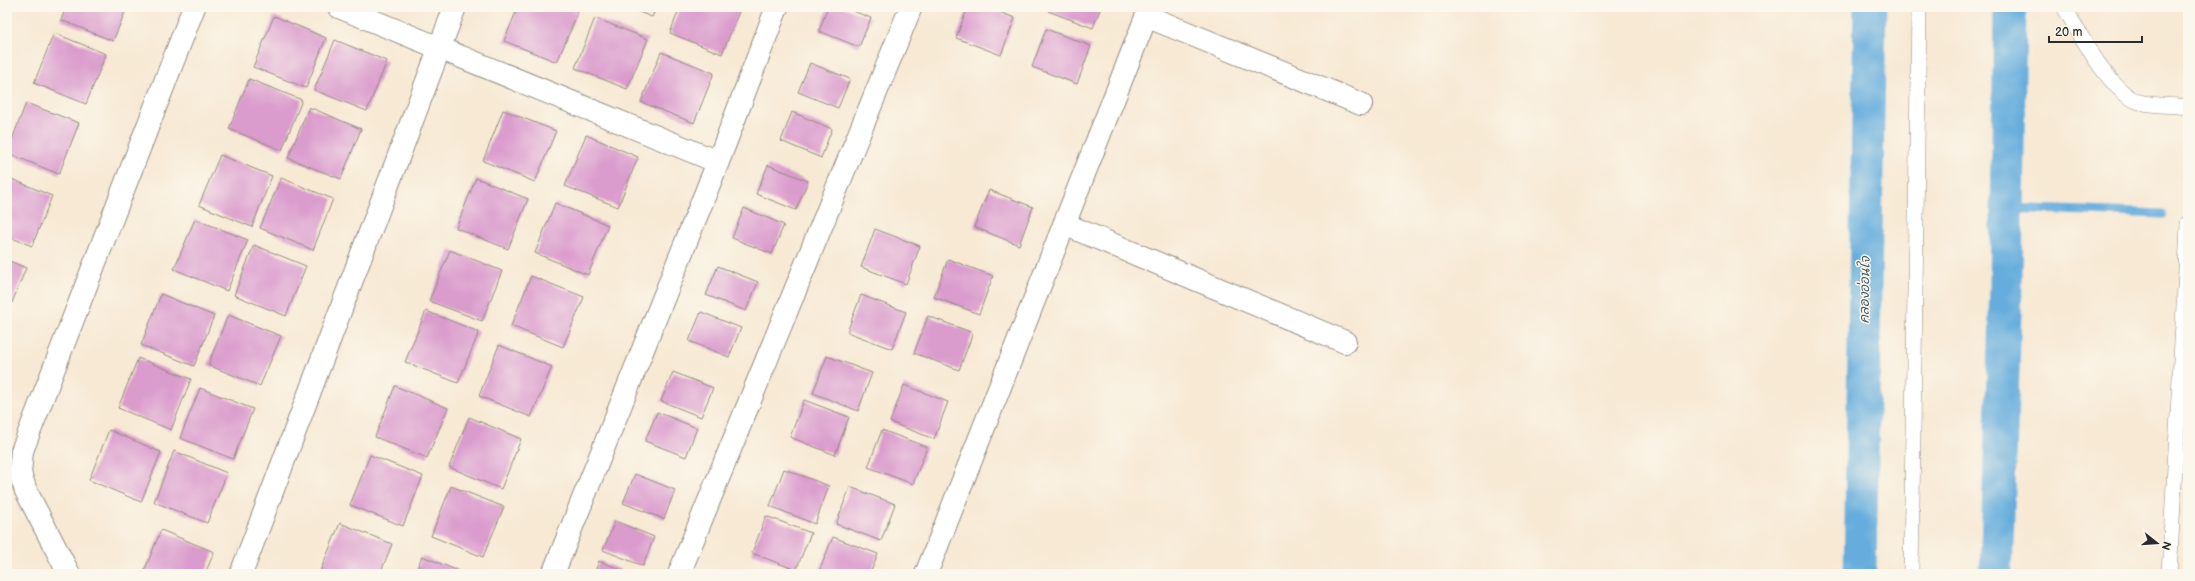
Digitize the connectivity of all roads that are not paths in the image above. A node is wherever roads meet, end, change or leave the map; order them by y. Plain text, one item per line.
1 (194, 7) edge
2 (339, 7) edge
3 (455, 7) edge
4 (777, 7) edge
5 (911, 7) edge
6 (1919, 7) edge
7 (2064, 7) edge
8 (1148, 12) edge
9 (438, 48) junction
10 (1361, 104) dead end
11 (2188, 107) edge
12 (718, 162) junction
13 (2188, 223) edge
14 (1064, 224) junction
15 (2187, 270) edge
16 (1345, 342) dead end
17 (69, 574) edge
18 (241, 574) edge
19 (553, 574) edge
20 (679, 574) edge
21 (926, 574) edge
22 (1911, 574) edge
23 (2169, 574) edge

1 - 17 street
2 - 9 street
3 - 9 street
4 - 12 street
5 - 20 street
6 - 22 lane
7 - 11 lane
8 - 10 street
8 - 14 street
9 - 12 street
9 - 18 street
12 - 19 street
13 - 15 lane
14 - 16 street
14 - 21 street
15 - 23 lane

